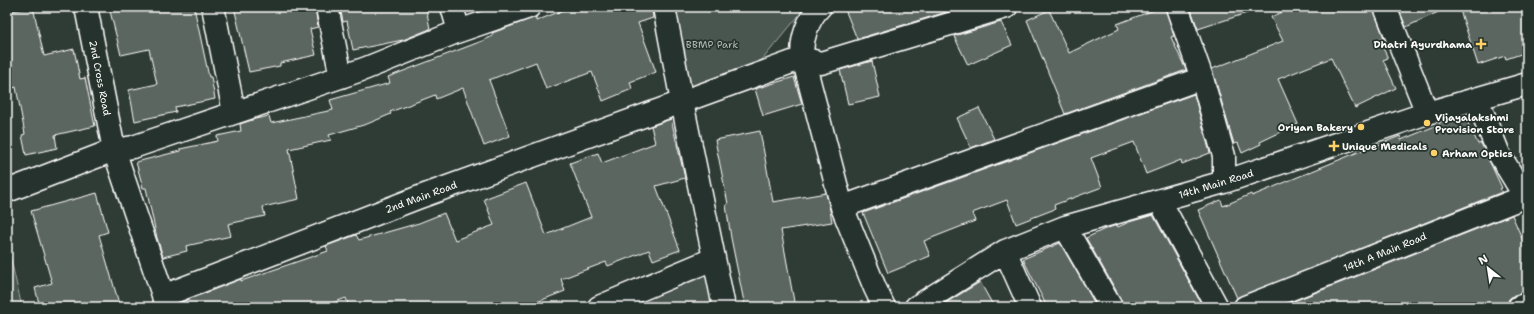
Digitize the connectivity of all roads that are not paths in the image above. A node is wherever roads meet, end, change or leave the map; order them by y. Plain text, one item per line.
1 (86, 7) edge
2 (213, 7) edge
3 (327, 7) edge
4 (452, 7) edge
5 (529, 7) edge
6 (664, 7) edge
7 (820, 7) edge
8 (1006, 7) edge
9 (1177, 7) edge
10 (1385, 7) edge
11 (459, 31) junction
12 (803, 58) junction
13 (341, 77) junction
14 (1202, 78) junction
15 (1527, 84) edge
16 (1477, 99) junction
17 (682, 102) junction
18 (234, 112) junction
19 (1427, 113) junction
20 (114, 150) junction
21 (1224, 182) junction
22 (7, 191) edge
23 (1526, 198) edge
24 (1160, 201) junction
25 (842, 207) junction
26 (1065, 227) junction
27 (1005, 251) junction
28 (714, 259) junction
29 (165, 302) edge
30 (1527, 304) edge
31 (923, 305) edge
32 (599, 307) edge
33 (724, 307) edge
34 (884, 307) edge
35 (1030, 307) edge
36 (1111, 307) edge
37 (1217, 307) edge
38 (1245, 307) edge
39 (1519, 307) edge

1 - 20 street, 2nd Cross Road
2 - 18 street
3 - 13 street
4 - 11 street
5 - 11 street
6 - 17 street
7 - 12 street
8 - 12 street
9 - 14 street
10 - 19 street
11 - 13 street
12 - 17 street, 2nd Main Road
12 - 25 street
13 - 18 street
14 - 21 street
14 - 25 street
15 - 16 street, 14th Main Road
16 - 19 street, 14th Main Road
16 - 23 street
17 - 28 street
17 - 29 street, 2nd Main Road
18 - 20 street
19 - 21 street, 14th Main Road
20 - 22 street
20 - 29 street, 2nd Cross Road
21 - 24 street, 14th Main Road
23 - 38 street, 14th A Main Road
24 - 26 street, 14th Main Road
24 - 37 street
25 - 34 street
26 - 27 street, 14th Main Road
26 - 36 street
27 - 31 street, 14th Main Road
27 - 35 street
28 - 32 street
28 - 33 street
30 - 39 street

